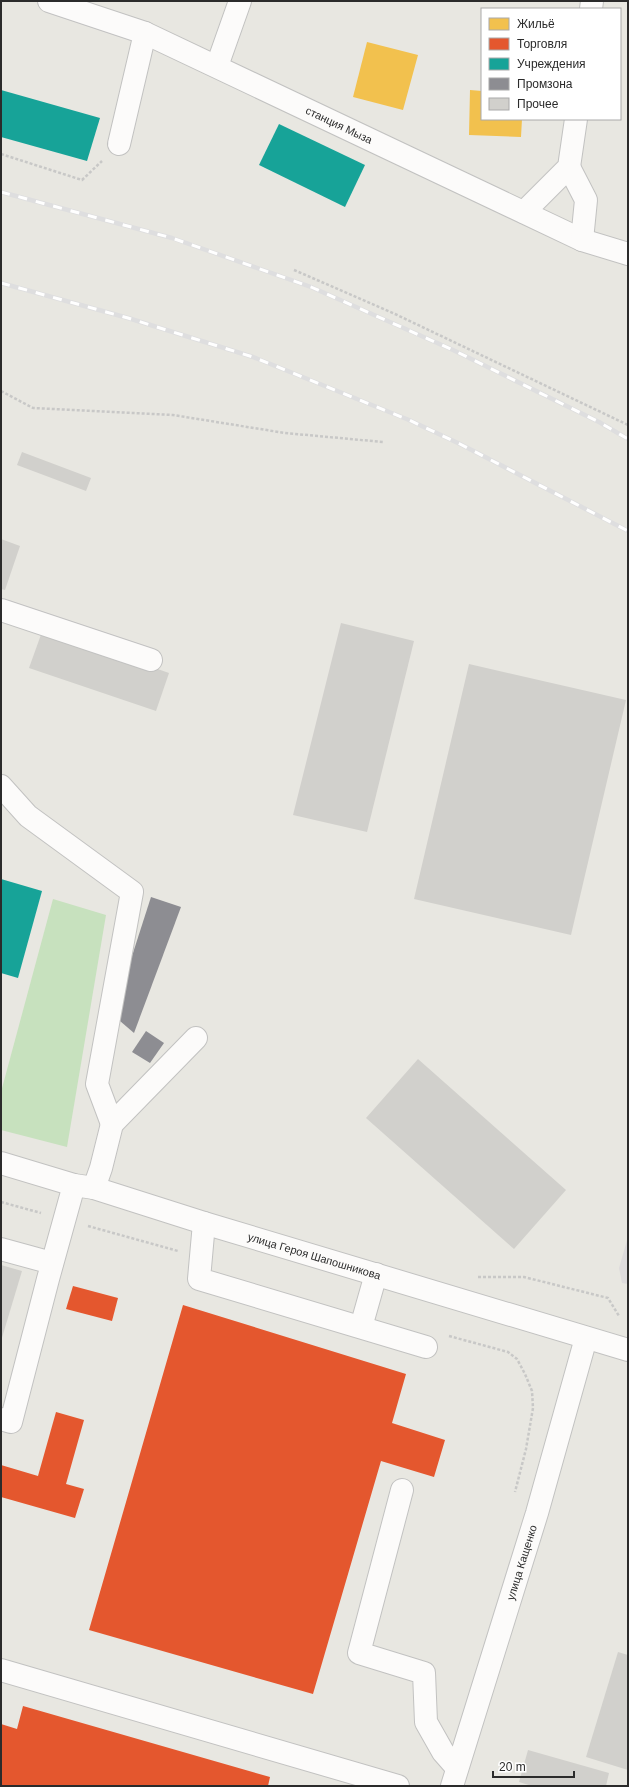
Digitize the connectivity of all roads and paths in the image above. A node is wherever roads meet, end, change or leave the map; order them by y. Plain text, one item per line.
1 (49, 1) edge
2 (240, 1) edge
3 (145, 33) junction
4 (217, 66) junction
5 (576, 120) edge
6 (119, 144) joint
7 (1, 154) edge
8 (569, 167) junction
9 (524, 212) junction
10 (582, 240) junction
11 (628, 254) edge
12 (294, 270) dead end
13 (1, 391) edge
14 (628, 425) edge
15 (383, 442) dead end
16 (1, 610) edge
17 (151, 660) dead end
18 (1, 786) edge
19 (196, 1038) dead end
20 (112, 1124) junction
21 (1, 1163) edge
22 (84, 1186) junction
23 (1, 1202) edge
24 (65, 1220) junction
25 (204, 1224) junction
26 (1, 1249) edge
27 (201, 1258) junction
28 (52, 1263) junction
29 (376, 1274) junction
30 (472, 1275) dead end
31 (619, 1316) dead end
32 (361, 1327) junction
33 (586, 1338) junction
34 (426, 1347) joint
35 (628, 1350) edge
36 (1, 1419) edge
37 (402, 1490) dead end
38 (513, 1498) dead end
39 (1, 1670) edge
40 (455, 1777) edge
41 (398, 1786) edge

1 - 3 street, станция Мыза
2 - 4 street
3 - 4 street, станция Мыза
3 - 6 street
4 - 9 street, станция Мыза
5 - 8 street
6 - 7 path
8 - 9 street
8 - 10 street
9 - 10 street, станция Мыза
10 - 11 street, станция Мыза
12 - 14 path
13 - 15 path
16 - 17 street
18 - 20 street
19 - 20 street
20 - 22 street
21 - 22 street, улица Героя Шапошникова
22 - 24 street
22 - 25 street, улица Героя Шапошникова
23 - 24 path
24 - 27 path
24 - 28 street
25 - 27 street
25 - 29 street, улица Героя Шапошникова
26 - 28 street
27 - 32 street
28 - 36 street
29 - 32 street
29 - 33 street, улица Героя Шапошникова
30 - 31 path
32 - 34 street
33 - 35 street, улица Героя Шапошникова
33 - 40 street, улица Кащенко
34 - 38 path
37 - 40 street
39 - 41 street

